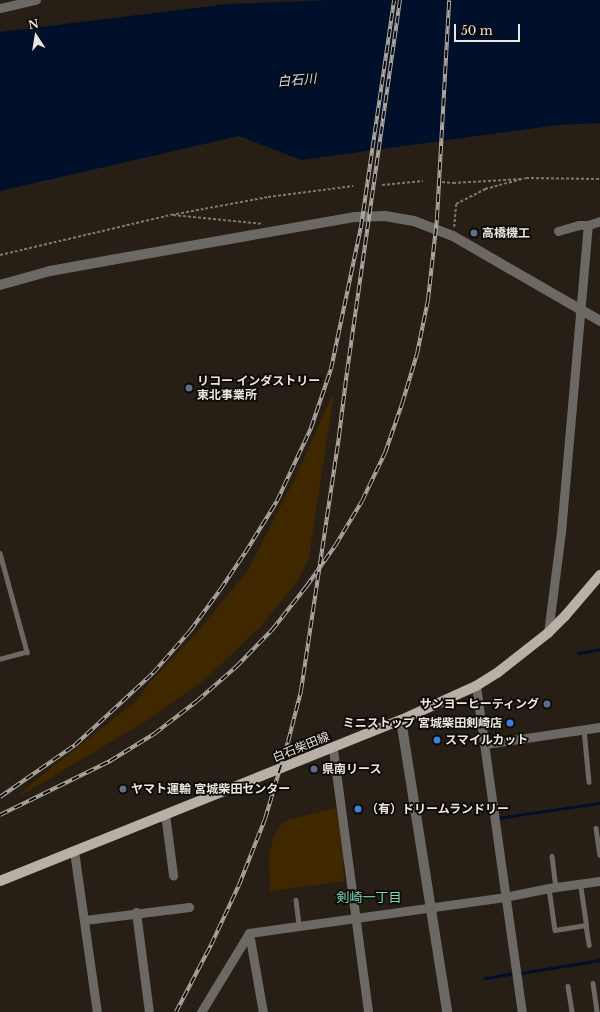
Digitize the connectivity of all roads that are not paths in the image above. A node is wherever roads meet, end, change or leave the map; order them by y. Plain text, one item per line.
1 (36, 0) edge
2 (0, 8) edge
3 (600, 221) edge
4 (588, 225) junction
5 (558, 231) dead end
6 (0, 285) edge
7 (580, 310) junction
8 (600, 321) edge
9 (0, 553) edge
10 (600, 575) edge
11 (548, 633) junction
12 (0, 658) edge
13 (476, 686) junction
14 (401, 720) junction
15 (600, 728) edge
16 (584, 730) junction
17 (484, 744) junction
18 (333, 748) junction
19 (589, 782) dead end
20 (165, 814) junction
21 (596, 828) dead end
22 (74, 851) junction
23 (600, 855) edge
24 (552, 856) dead end
25 (173, 875) dead end
26 (0, 881) edge
27 (600, 881) edge
28 (580, 884) junction
29 (552, 887) junction
30 (504, 897) junction
31 (296, 900) dead end
32 (188, 907) dead end
33 (431, 907) junction
34 (136, 912) junction
35 (357, 916) junction
36 (85, 920) junction
37 (586, 925) junction
38 (299, 926) junction
39 (249, 933) junction
40 (589, 945) dead end
41 (593, 983) dead end
42 (568, 986) dead end
43 (97, 1012) edge
44 (149, 1012) edge
45 (201, 1012) edge
46 (262, 1012) edge
47 (368, 1012) edge
48 (447, 1012) edge
49 (522, 1012) edge
50 (572, 1012) edge
51 (598, 1012) edge

1 - 2 street
3 - 4 street
4 - 5 street
4 - 7 street
6 - 7 street
7 - 8 street
7 - 11 street
9 - 12 lane
10 - 11 main road, 白石柴田線
11 - 13 main road, 白石柴田線
13 - 14 main road, 白石柴田線
13 - 17 street
14 - 18 main road, 白石柴田線
14 - 33 street
15 - 16 street
16 - 17 street
16 - 19 lane
17 - 30 street
18 - 20 main road, 白石柴田線
18 - 35 street
20 - 22 main road, 白石柴田線
20 - 25 street
21 - 23 lane
22 - 26 main road, 白石柴田線
22 - 36 street
24 - 29 lane
27 - 28 street
28 - 29 street
28 - 37 lane
29 - 30 street
29 - 37 lane
30 - 33 street
30 - 49 street
31 - 38 lane
32 - 34 street
33 - 35 street
33 - 48 street
34 - 36 street
34 - 44 street
35 - 38 street
35 - 47 street
36 - 43 street
37 - 40 lane
38 - 39 street
39 - 45 street
39 - 46 street
41 - 51 lane
42 - 50 lane

